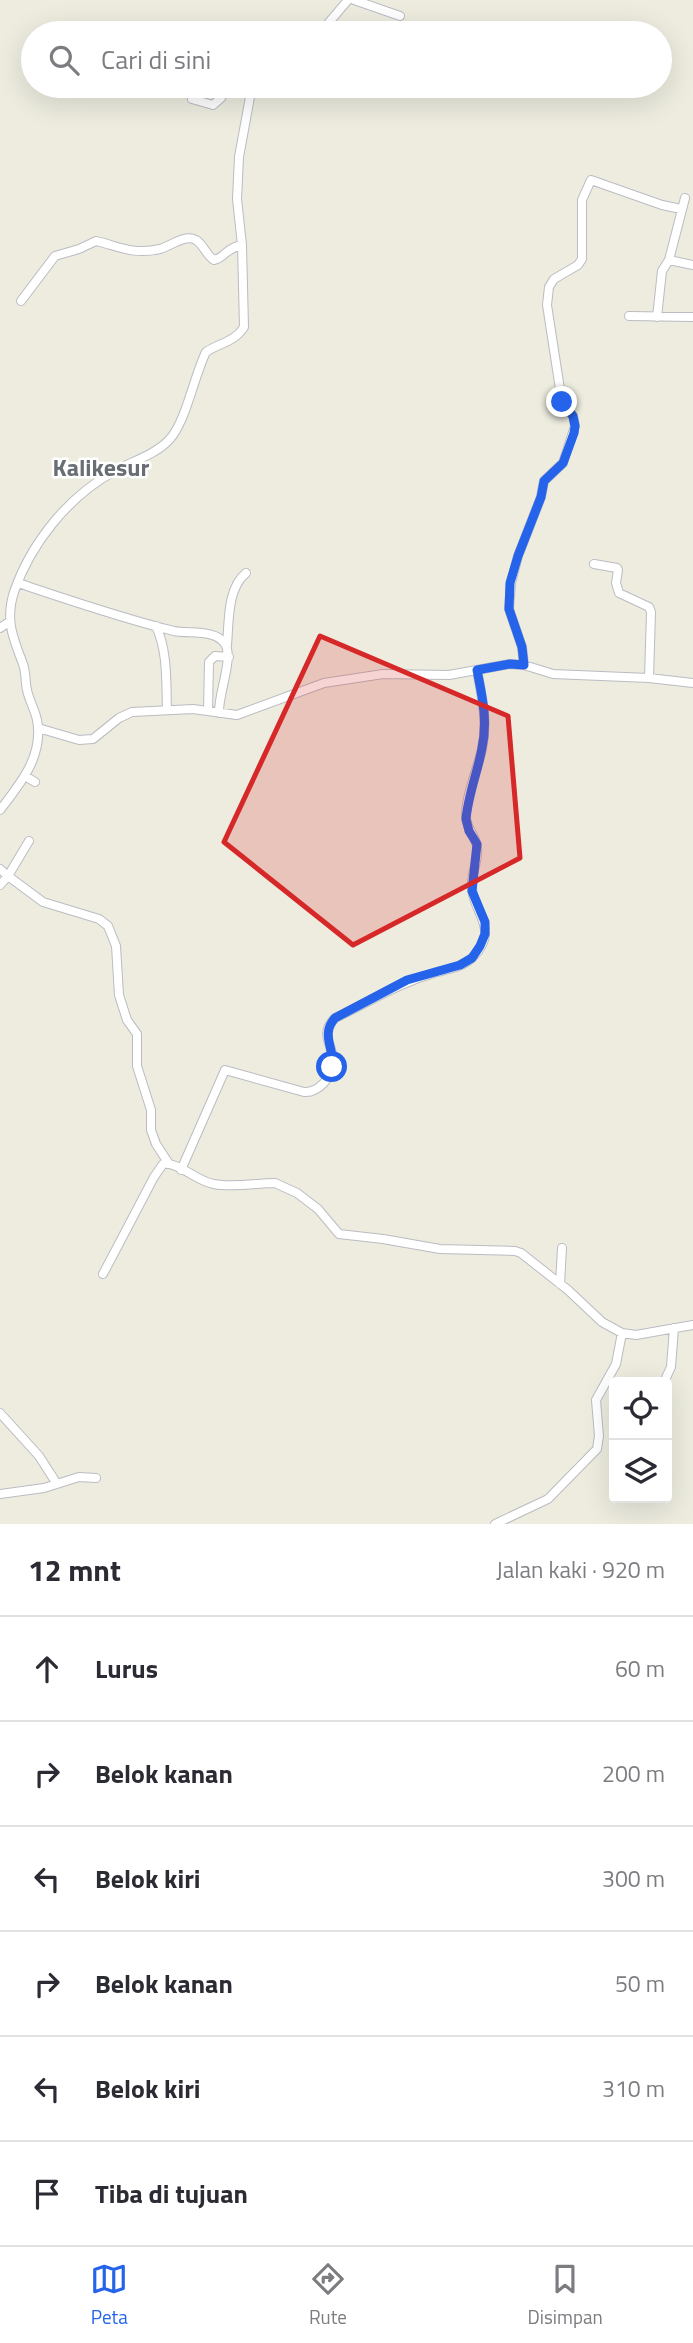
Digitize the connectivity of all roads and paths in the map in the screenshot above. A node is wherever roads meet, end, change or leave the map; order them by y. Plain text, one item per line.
1 (351, 0) edge
2 (400, 16) dead end
3 (331, 21) edge
4 (221, 98) edge
5 (250, 98) edge
6 (192, 99) dead end
7 (685, 198) dead end
8 (681, 209) junction
9 (242, 245) junction
10 (669, 260) junction
11 (693, 265) edge
12 (21, 301) dead end
13 (629, 316) dead end
14 (657, 317) junction
15 (693, 317) edge
16 (594, 565) dead end
17 (246, 573) dead end
18 (18, 583) junction
19 (9, 622) junction
20 (156, 626) junction
21 (0, 628) edge
22 (227, 645) junction
23 (229, 657) junction
24 (524, 665) junction
25 (477, 670) junction
26 (649, 678) junction
27 (693, 682) edge
28 (167, 710) junction
29 (208, 711) junction
30 (219, 713) junction
31 (38, 728) junction
32 (26, 776) junction
33 (35, 782) dead end
34 (0, 810) edge
35 (29, 841) dead end
36 (0, 869) edge
37 (8, 876) junction
38 (0, 885) edge
39 (169, 1164) junction
40 (181, 1170) junction
41 (562, 1248) dead end
42 (103, 1274) dead end
43 (560, 1284) junction
44 (693, 1325) edge
45 (674, 1328) junction
46 (622, 1334) junction
47 (666, 1377) edge
48 (0, 1413) edge
49 (96, 1478) dead end
50 (57, 1484) junction
51 (0, 1494) edge
52 (495, 1524) edge

1 - 2 street
1 - 3 street
4 - 6 street
5 - 9 street
7 - 8 street
8 - 10 street
8 - 24 street
9 - 12 street
9 - 18 street
10 - 11 street
10 - 14 street
13 - 14 street
14 - 15 street
16 - 26 street
17 - 22 street
18 - 19 street
18 - 20 street
19 - 21 street
19 - 31 street
20 - 22 street
20 - 28 street
22 - 23 street
23 - 29 street
23 - 30 street
24 - 25 street
24 - 26 street
25 - 30 street
25 - 40 street
26 - 27 street
28 - 29 street
28 - 31 street
29 - 30 street
31 - 32 street
32 - 33 street
32 - 34 street
35 - 37 street
36 - 37 street
37 - 38 street
37 - 39 street
39 - 40 street
39 - 42 street
40 - 43 street
41 - 43 street
43 - 46 street
44 - 45 street
45 - 46 street
45 - 47 street
46 - 52 street
48 - 50 street
49 - 50 street
50 - 51 street

